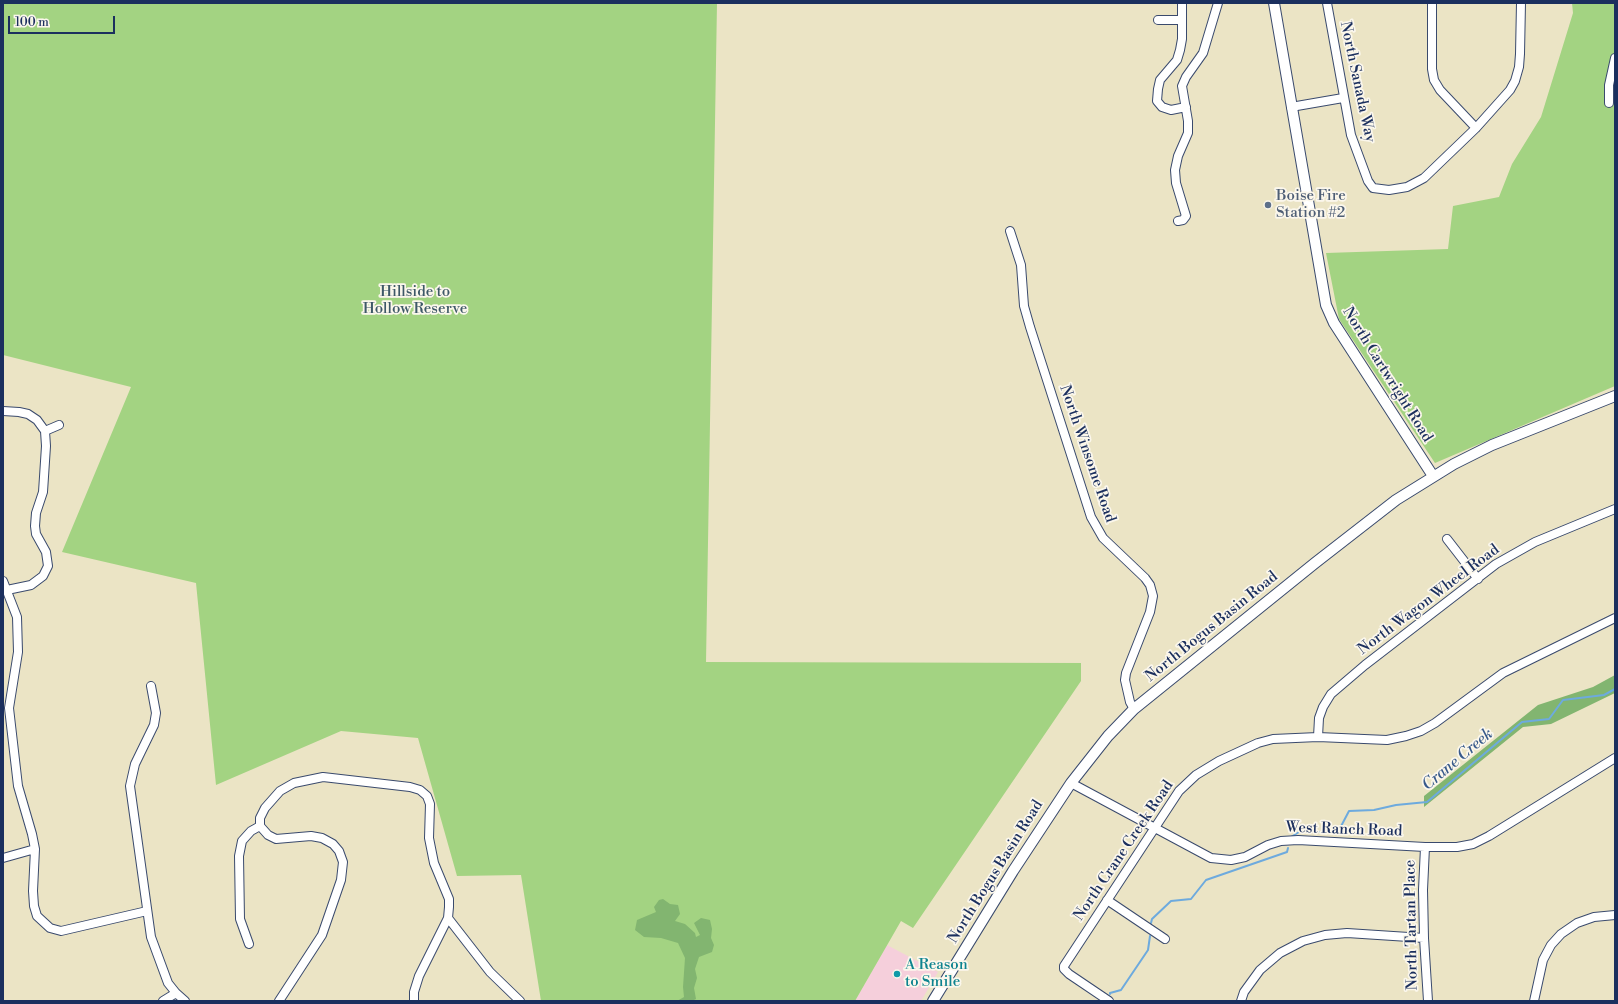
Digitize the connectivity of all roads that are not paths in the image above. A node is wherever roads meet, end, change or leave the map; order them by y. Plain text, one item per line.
1 (1182, 3) edge
2 (1218, 3) edge
3 (1274, 3) edge
4 (1327, 3) edge
5 (1432, 3) edge
6 (1521, 3) edge
7 (1158, 20) dead end
8 (1182, 20) junction
9 (1615, 58) edge
10 (1343, 98) junction
11 (1609, 103) dead end
12 (1186, 107) junction
13 (1291, 107) junction
14 (1476, 128) junction
15 (1178, 221) dead end
16 (1010, 231) dead end
17 (1615, 396) edge
18 (3, 411) edge
19 (58, 425) dead end
20 (45, 431) junction
21 (1433, 476) junction
22 (1615, 509) edge
23 (1447, 539) dead end
24 (1478, 579) junction
25 (3, 581) edge
26 (7, 590) junction
27 (1615, 618) edge
28 (151, 686) dead end
29 (1134, 709) junction
30 (1318, 737) junction
31 (1615, 758) edge
32 (1070, 783) junction
33 (260, 826) junction
34 (1155, 828) junction
35 (1424, 847) junction
36 (35, 849) junction
37 (3, 858) edge
38 (1107, 900) junction
39 (147, 911) junction
40 (1615, 915) edge
41 (448, 918) junction
42 (1424, 938) junction
43 (1165, 939) dead end
44 (249, 944) dead end
45 (176, 993) junction
46 (163, 1001) edge
47 (185, 1001) edge
48 (279, 1001) edge
49 (414, 1001) edge
50 (520, 1001) edge
51 (933, 1001) edge
52 (1109, 1001) edge
53 (1241, 1001) edge
54 (1428, 1001) edge
55 (1534, 1001) edge

1 - 8 street
2 - 12 street
3 - 13 street, North Cartwright Road
4 - 10 street, North Sanada Way
5 - 14 street
6 - 14 street
7 - 8 street
8 - 12 street
9 - 11 street
10 - 13 street
10 - 14 street, North Sanada Way
12 - 15 street
13 - 21 street, North Cartwright Road
16 - 29 street, North Winsome Road
17 - 21 street, North Bogus Basin Road
18 - 20 street
19 - 20 street
20 - 26 street
21 - 29 street, North Bogus Basin Road
22 - 24 street, North Wagon Wheel Road
23 - 24 street
24 - 30 street, North Wagon Wheel Road
25 - 26 street
26 - 36 street
27 - 30 street, North Crane Creek Road
28 - 39 street
29 - 32 street, North Bogus Basin Road
30 - 34 street, North Crane Creek Road
31 - 35 street, West Ranch Road
32 - 34 street, West Ranch Road
32 - 51 street, North Bogus Basin Road
33 - 41 street
33 - 44 street
33 - 48 street
34 - 35 street, West Ranch Road
34 - 38 street, North Crane Creek Road
35 - 42 street, North Tartan Place
36 - 37 street
36 - 39 street
38 - 43 street
38 - 52 street, North Crane Creek Road
39 - 45 street
40 - 55 street
41 - 49 street
41 - 50 street
42 - 53 street
42 - 54 street, North Tartan Place
45 - 46 street
45 - 47 street

